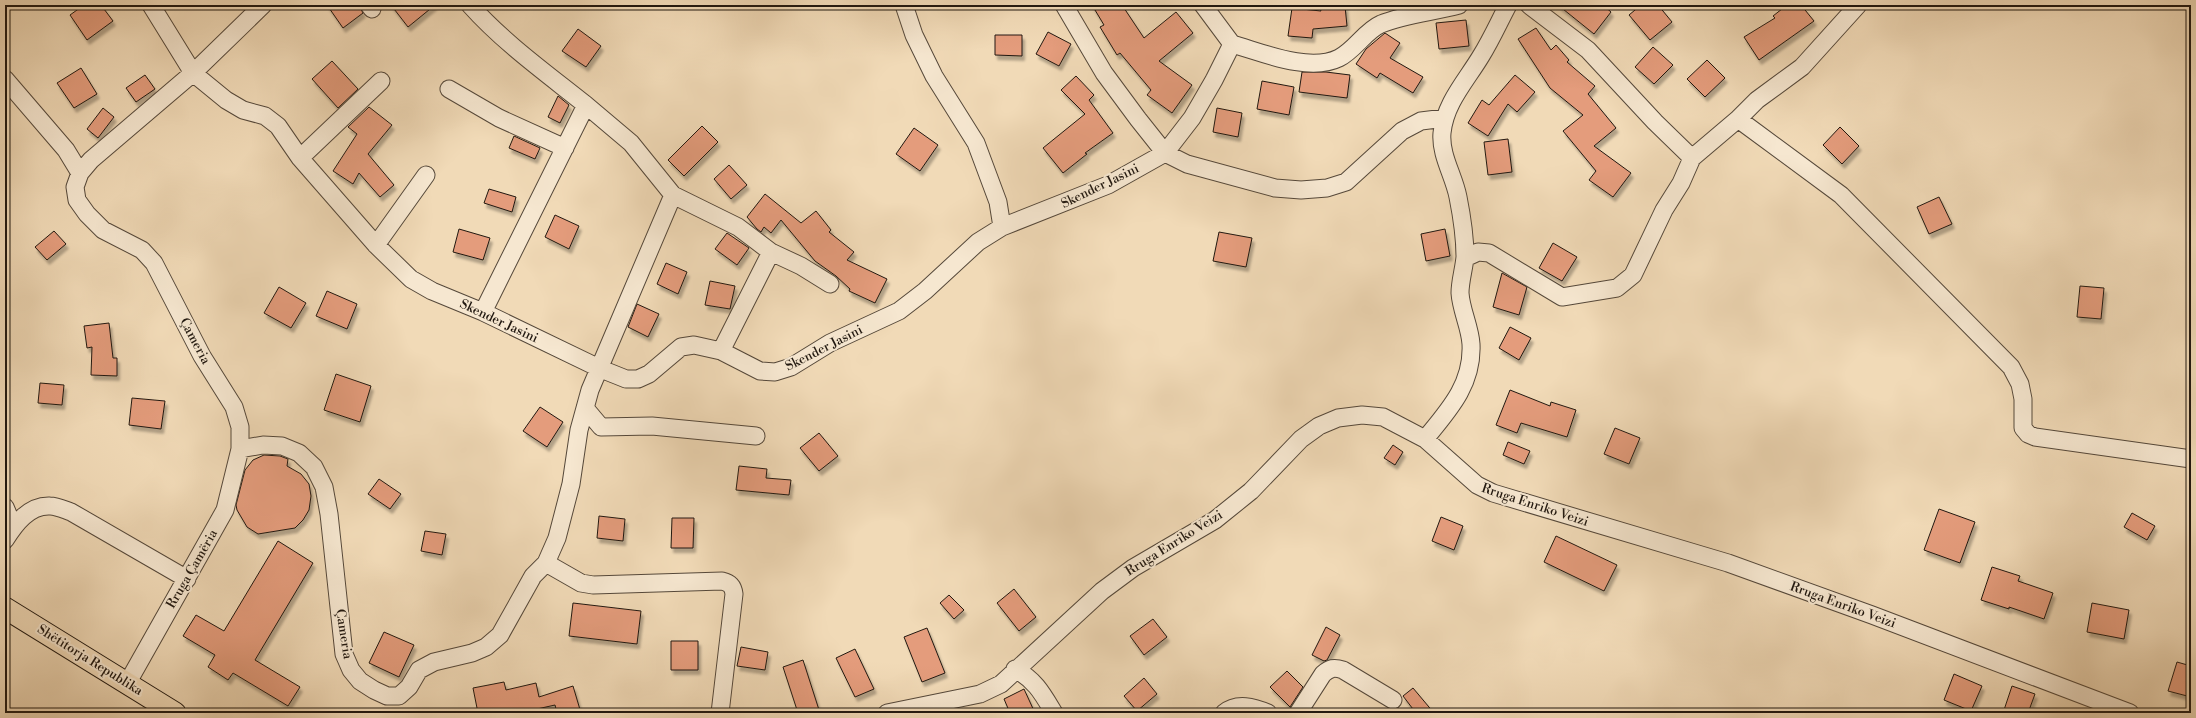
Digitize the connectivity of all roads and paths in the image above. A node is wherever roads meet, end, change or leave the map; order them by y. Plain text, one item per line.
1 (150, 5) edge
2 (263, 5) edge
3 (470, 5) edge
4 (904, 5) edge
5 (1064, 5) edge
6 (1203, 5) edge
7 (1459, 5) edge
8 (1508, 5) edge
9 (1529, 5) edge
10 (1858, 5) edge
11 (1232, 44) junction
12 (193, 74) junction
13 (5, 79) edge
14 (381, 81) dead end
15 (449, 89) dead end
16 (586, 105) junction
17 (1445, 118) junction
18 (1738, 119) junction
19 (565, 148) junction
20 (1166, 153) junction
21 (300, 158) junction
22 (1692, 158) junction
23 (80, 173) junction
24 (426, 175) dead end
25 (673, 195) junction
26 (1002, 227) junction
27 (376, 245) junction
28 (771, 252) junction
29 (1464, 258) junction
30 (830, 284) dead end
31 (483, 312) junction
32 (721, 351) junction
33 (601, 369) junction
34 (585, 408) junction
35 (601, 427) junction
36 (579, 430) junction
37 (756, 436) dead end
38 (1425, 439) junction
39 (240, 449) junction
40 (2191, 460) edge
41 (5, 506) edge
42 (9, 533) edge
43 (546, 563) junction
44 (187, 579) junction
45 (5, 608) edge
46 (1015, 669) junction
47 (128, 682) junction
48 (1393, 700) dead end
49 (917, 710) edge
50 (175, 713) edge
51 (720, 713) edge
52 (887, 713) edge
53 (1054, 713) edge
54 (1224, 713) edge
55 (1268, 713) edge
56 (1298, 713) edge
57 (2130, 713) edge

1 - 12 street, Skender Jasini
2 - 12 street, Çameria
3 - 16 street
4 - 26 street
5 - 20 street
6 - 11 street
7 - 11 street
8 - 17 street
9 - 22 street
10 - 18 street
11 - 20 street, Skender Jasini
12 - 21 street, Skender Jasini
12 - 23 street, Çameria
13 - 23 street
14 - 21 street
15 - 19 street
16 - 19 street
16 - 25 street
17 - 20 street
17 - 29 street
18 - 22 street
18 - 40 street
19 - 31 street
20 - 26 street, Skender Jasini
21 - 27 street, Skender Jasini
22 - 29 street
23 - 39 street, Çameria
24 - 27 street
25 - 28 street
25 - 33 street
26 - 32 street, Skender Jasini
27 - 31 street, Skender Jasini
28 - 30 street
28 - 32 street
29 - 38 street
31 - 33 street, Skender Jasini
32 - 33 street, Skender Jasini
33 - 34 street
34 - 35 street
34 - 36 street
35 - 36 street
35 - 37 street
36 - 43 street
38 - 46 street, Rruga Enriko Veizi
38 - 57 street, Rruga Enriko Veizi
39 - 43 street, Çameria
39 - 44 street, Rruga Çamëria
41 - 42 street
42 - 44 street
43 - 51 street
44 - 47 street, Rruga Çamëria
45 - 47 main road, Shëtitorja Republika
46 - 49 street, Rruga Enriko Veizi
46 - 53 street
47 - 50 main road, Shëtitorja Republika
48 - 56 street
49 - 52 street, Rruga Enriko Veizi
54 - 55 street

